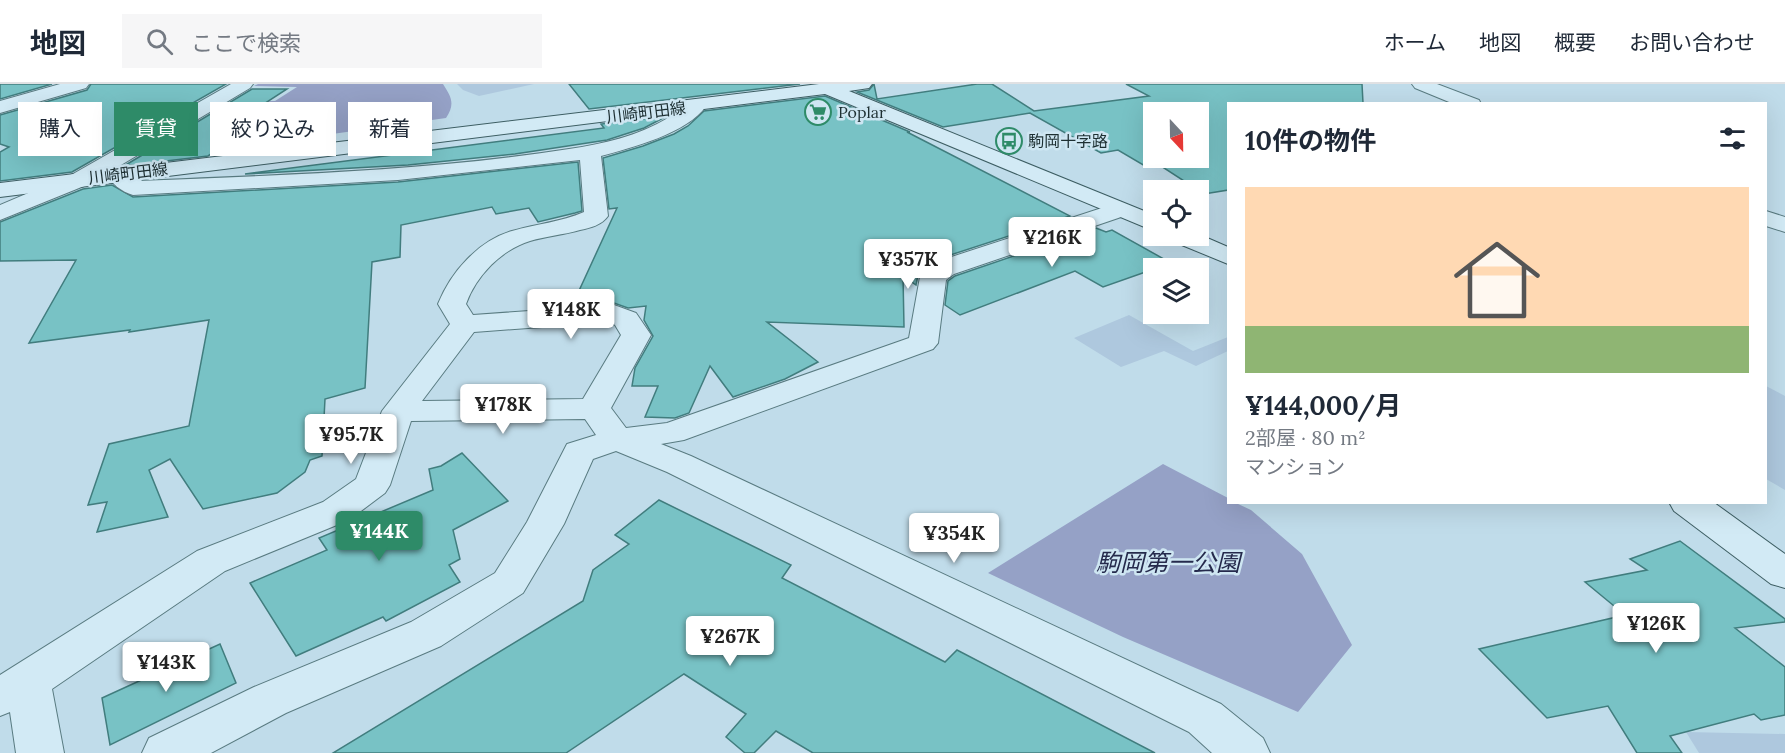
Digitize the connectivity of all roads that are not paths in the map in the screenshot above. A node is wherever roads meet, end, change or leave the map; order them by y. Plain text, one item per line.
1 (80, 84) edge
2 (244, 84) edge
3 (863, 84) edge
4 (1421, 84) edge
5 (821, 86) edge
6 (1467, 102) edge
7 (697, 106) junction
8 (0, 107) edge
9 (590, 153) junction
10 (117, 174) junction
11 (81, 179) junction
12 (0, 190) edge
13 (1119, 210) junction
14 (0, 213) edge
15 (1767, 218) edge
16 (1143, 220) edge
17 (1785, 225) edge
18 (1204, 246) edge
19 (1227, 256) edge
20 (465, 324) junction
21 (399, 411) junction
22 (606, 424) junction
23 (1690, 504) edge
24 (1785, 574) edge
25 (14, 690) edge
26 (40, 753) edge
27 (166, 753) edge
28 (1246, 753) edge

1 - 8 street
2 - 11 street
3 - 5 street, 川崎町田線
4 - 6 street
5 - 7 street, 川崎町田線
5 - 13 street
7 - 9 street
7 - 10 street, 川崎町田線
9 - 10 street
9 - 20 street
10 - 11 street, 川崎町田線
11 - 12 street, 川崎町田線
11 - 14 street
13 - 16 street
13 - 22 street
15 - 17 street
18 - 19 street
20 - 21 street
20 - 22 street
21 - 22 street
21 - 25 street
22 - 27 street
22 - 28 street
23 - 24 street
25 - 26 street

